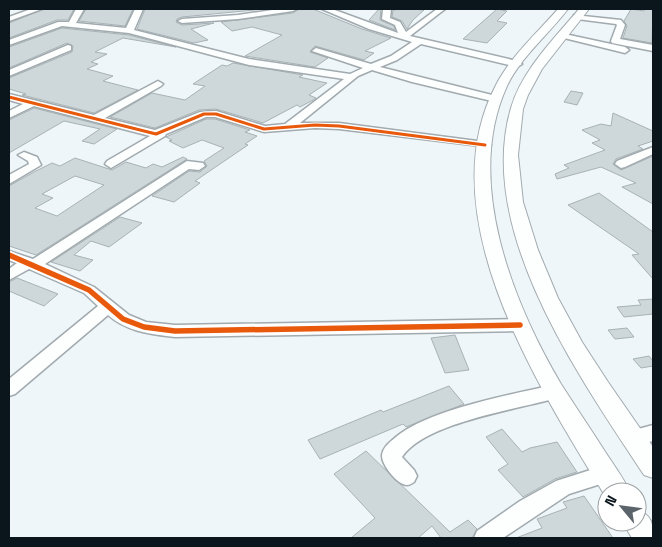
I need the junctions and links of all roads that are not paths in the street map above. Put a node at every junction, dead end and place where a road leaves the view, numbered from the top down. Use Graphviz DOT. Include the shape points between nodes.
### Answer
graph roads {
  1 [pos="38,9"];
  2 [pos="80,9"];
  3 [pos="139,9"];
  4 [pos="293,9"];
  5 [pos="326,9"];
  6 [pos="388,9"];
  7 [pos="441,9"];
  8 [pos="575,12"];
  9 [pos="9,19"];
  10 [pos="182,21"];
  11 [pos="71,25"];
  12 [pos="129,31"];
  13 [pos="564,35"];
  14 [pos="403,37"];
  15 [pos="420,41"];
  16 [pos="9,43"];
  17 [pos="68,48"];
  18 [pos="653,48"];
  19 [pos="316,51"];
  20 [pos="653,57"];
  21 [pos="517,64"];
  22 [pos="370,67"];
  23 [pos="9,74"];
  24 [pos="352,77"];
  25 [pos="158,84"];
  26 [pos="9,97"];
  27 [pos="496,99"];
  28 [pos="32,103"];
  29 [pos="9,116"];
  30 [pos="94,119"];
  31 [pos="287,128"];
  32 [pos="161,134"];
  33 [pos="485,144"];
  34 [pos="653,150"];
  35 [pos="24,156"];
  36 [pos="111,164"];
  37 [pos="622,164"];
  38 [pos="199,166"];
  39 [pos="9,180"];
  40 [pos="9,255"];
  41 [pos="31,264"];
  42 [pos="9,275"];
  43 [pos="108,307"];
  44 [pos="520,326"];
  45 [pos="9,389"];
  46 [pos="554,392"];
  47 [pos="653,433"];
  48 [pos="634,438"];
  49 [pos="653,467"];
  50 [pos="606,474"];
  51 [pos="407,476"];
  52 [pos="611,482"];
  53 [pos="485,538"];
  1 -- 9 [label="street"];
  2 -- 11 [label="street"];
  3 -- 12 [label="street"];
  4 -- 10 [label="street"];
  5 -- 14 [label="street"];
  6 -- 14 [label="street" via="386,19 400,26"];
  7 -- 14 [label="street"];
  8 -- 13 [label="main road"];
  8 -- 18 [label="street" via="618,22 621,25 614,41"];
  8 -- 21 [label="main road"];
  11 -- 12 [label="street"];
  11 -- 16 [label="street" via="54,26"];
  12 -- 24 [label="street" via="249,62"];
  13 -- 20 [label="street"];
  13 -- 48 [label="main road" via="532,76 518,109 512,149 517,207 547,297"];
  14 -- 15 [label="street"];
  15 -- 21 [label="street"];
  15 -- 22 [label="street" via="394,58"];
  17 -- 23 [label="street"];
  19 -- 22 [label="street"];
  21 -- 27 [label="main road" via="502,84"];
  22 -- 24 [label="street"];
  22 -- 27 [label="street"];
  24 -- 31 [label="street"];
  25 -- 30 [label="street"];
  26 -- 28 [label="street"];
  27 -- 33 [label="main road" via="488,119"];
  28 -- 29 [label="street"];
  28 -- 30 [label="street"];
  30 -- 32 [label="street"];
  31 -- 32 [label="street" via="264,129 216,114 192,118"];
  31 -- 33 [label="street" via="339,126"];
  32 -- 36 [label="street"];
  33 -- 44 [label="main road" via="482,166 484,209 504,285"];
  34 -- 37 [label="street"];
  35 -- 39 [label="street" via="33,159 34,165"];
  38 -- 41 [label="street" via="186,165"];
  40 -- 41 [label="street"];
  41 -- 42 [label="street"];
  41 -- 43 [label="street" via="89,290"];
  43 -- 44 [label="street" via="123,319 144,327 175,331"];
  43 -- 45 [label="street"];
  44 -- 46 [label="main road"];
  46 -- 50 [label="main road"];
  46 -- 51 [label="street" via="479,409 417,433 392,453 392,460"];
  47 -- 48 [label="street"];
  48 -- 49 [label="main road"];
  50 -- 52 [label="main road"];
  50 -- 53 [label="street" via="563,487"];
}
